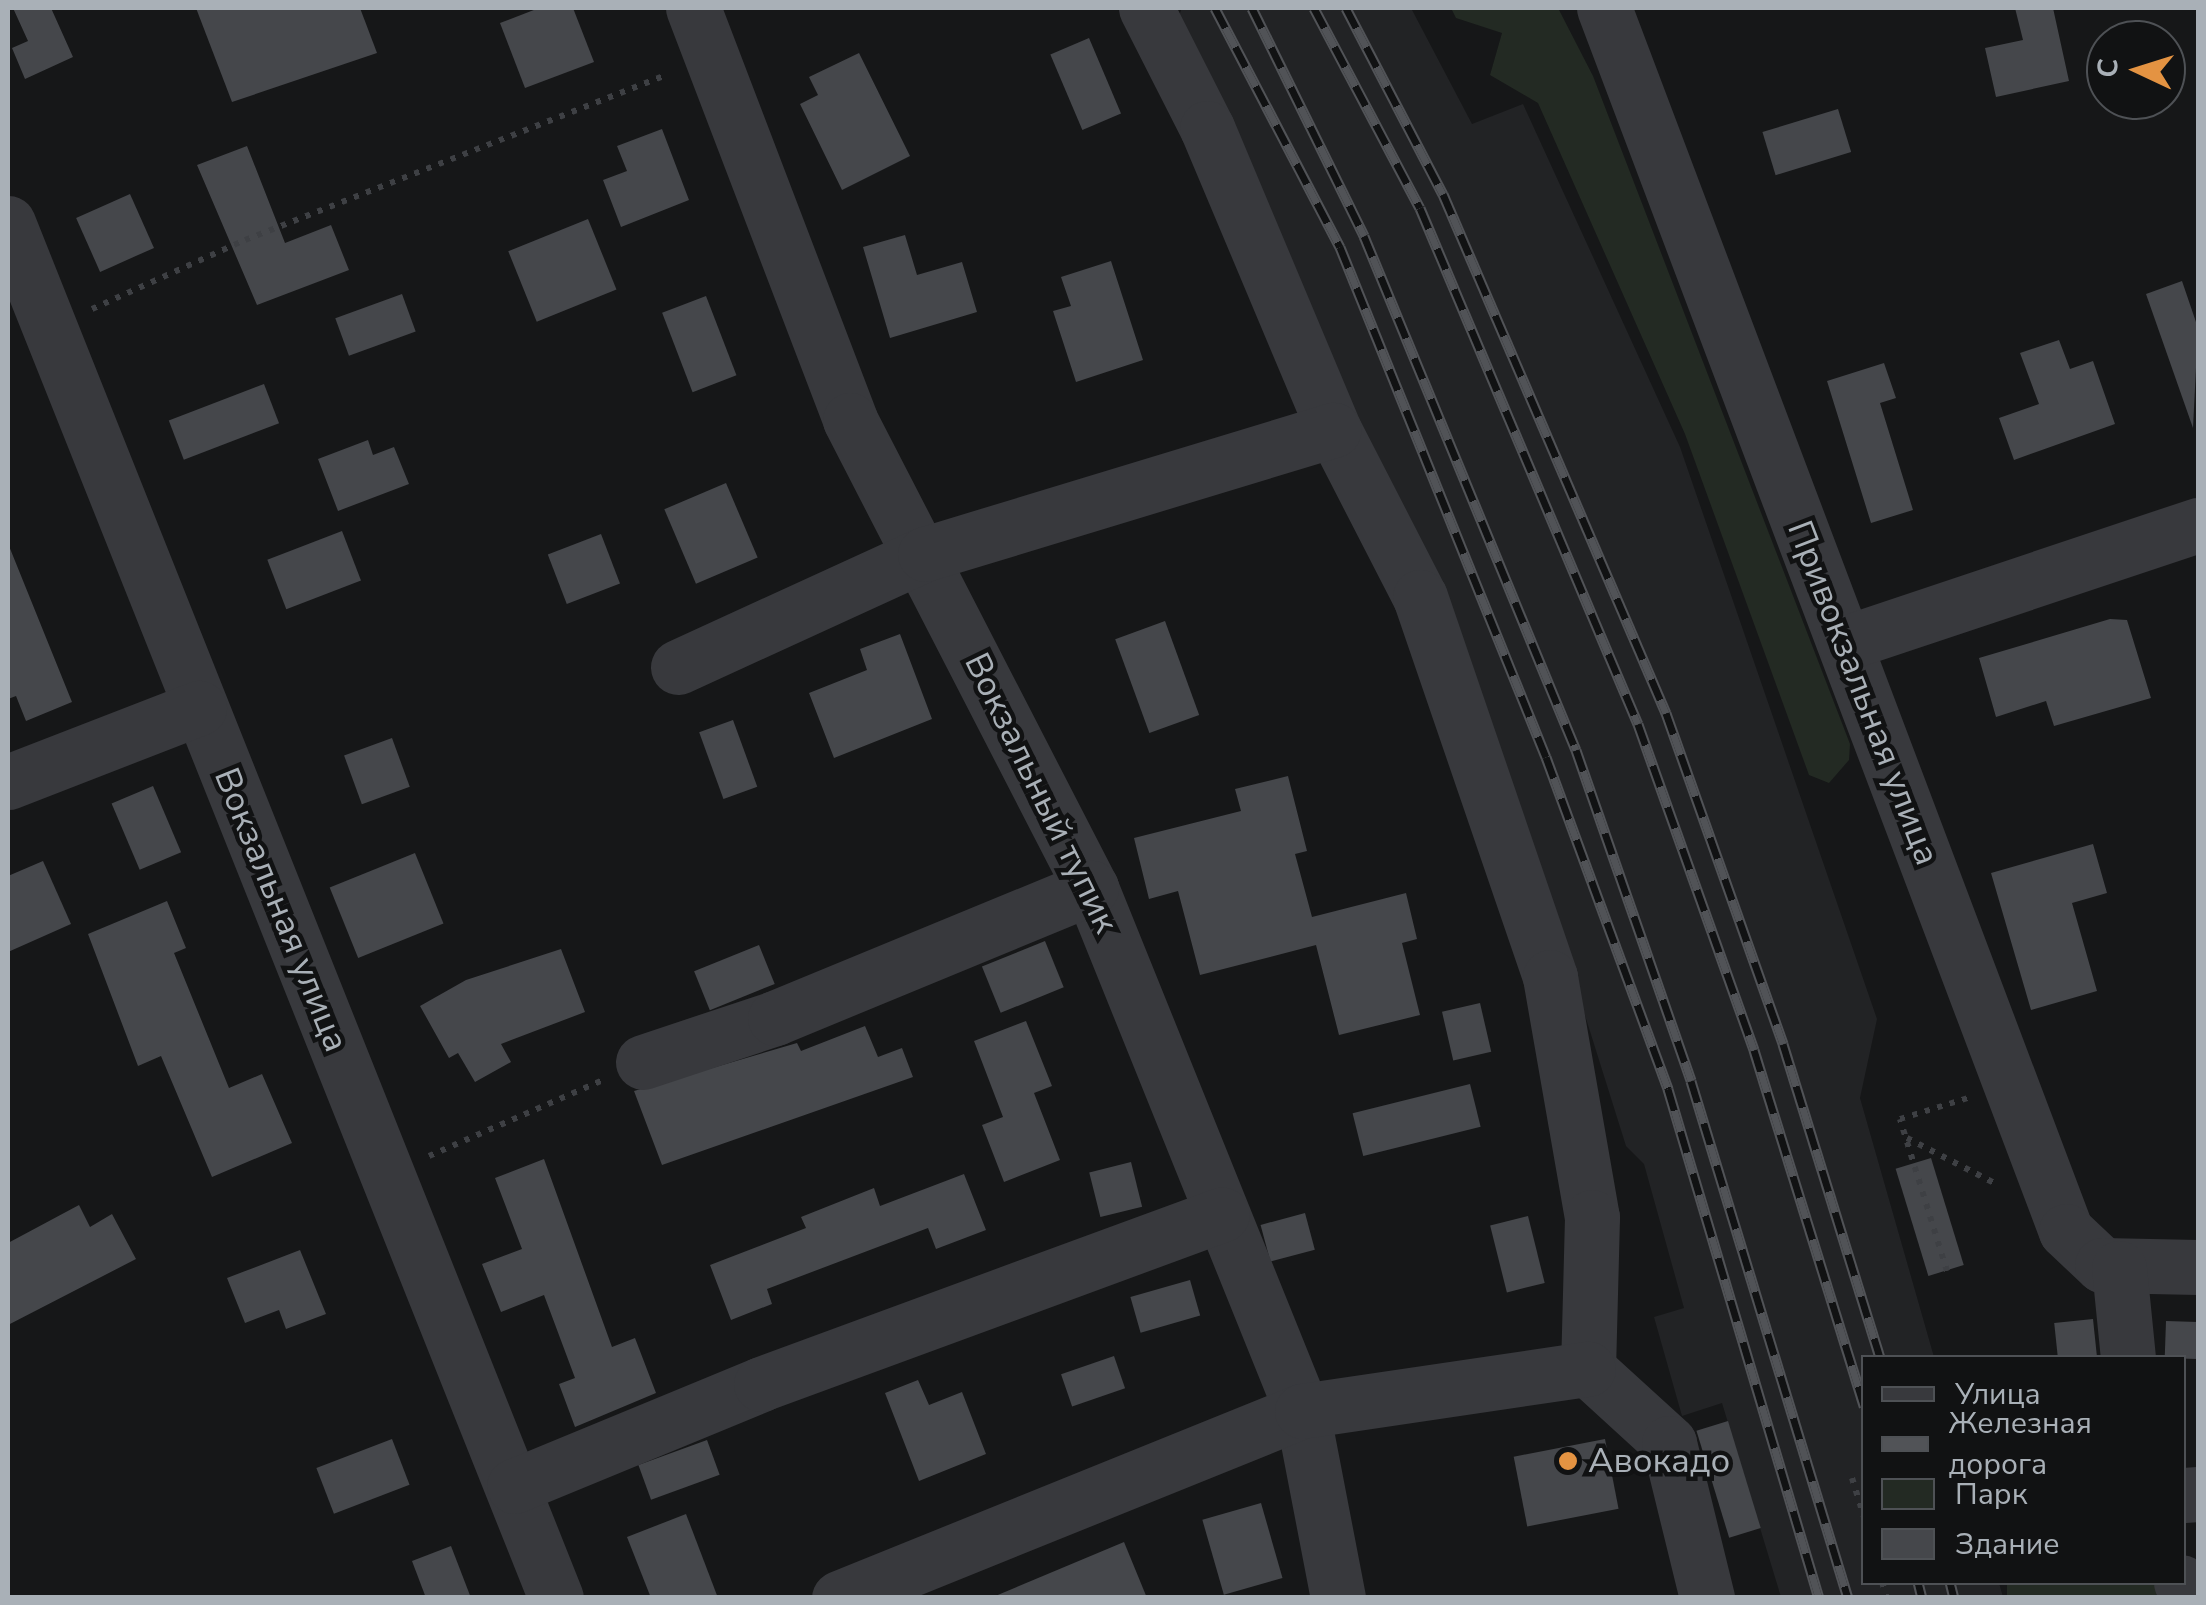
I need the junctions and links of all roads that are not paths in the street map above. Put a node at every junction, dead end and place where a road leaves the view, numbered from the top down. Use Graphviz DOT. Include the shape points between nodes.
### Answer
graph roads {
  1 [pos="1146,8"];
  2 [pos="1617,11"];
  3 [pos="702,32"];
  4 [pos="8,223"];
  5 [pos="1334,430"];
  6 [pos="2198,525"];
  7 [pos="925,554"];
  8 [pos="1844,642"];
  9 [pos="678,667"];
  10 [pos="199,708"];
  11 [pos="8,782"];
  12 [pos="1091,888"];
  13 [pos="643,1062"];
  14 [pos="1222,1214"];
  15 [pos="2198,1267"];
  16 [pos="2119,1268"];
  17 [pos="2128,1355"];
  18 [pos="1588,1369"];
  19 [pos="1302,1411"];
  20 [pos="514,1486"];
  21 [pos="556,1598"];
  22 [pos="839,1598"];
  23 [pos="1338,1598"];
  24 [pos="1707,1598"];
  1 -- 5 [label="street" via="1207,128"];
  2 -- 8 [label="street, Привокзальная улица"];
  3 -- 7 [label="street, Вокзальный тупик" via="850,420"];
  4 -- 10 [label="street, Вокзальная улица"];
  5 -- 7 [label="street"];
  5 -- 18 [label="street" via="1420,598 1550,978 1592,1217"];
  6 -- 8 [label="street"];
  7 -- 9 [label="street"];
  7 -- 12 [label="street, Вокзальный тупик"];
  8 -- 16 [label="street, Привокзальная улица" via="2061,1217 2080,1251"];
  10 -- 11 [label="street"];
  10 -- 20 [label="street, Вокзальная улица"];
  12 -- 13 [label="street" via="775,1018"];
  12 -- 14 [label="street, Вокзальный тупик"];
  14 -- 19 [label="street, Вокзальный тупик"];
  14 -- 20 [label="street" via="761,1384"];
  15 -- 16 [label="street"];
  16 -- 17 [label="street"];
  18 -- 19 [label="street"];
  18 -- 24 [label="street" via="1669,1443"];
  19 -- 22 [label="street"];
  19 -- 23 [label="street, Вокзальный тупик"];
  20 -- 21 [label="street, Вокзальная улица"];
}
